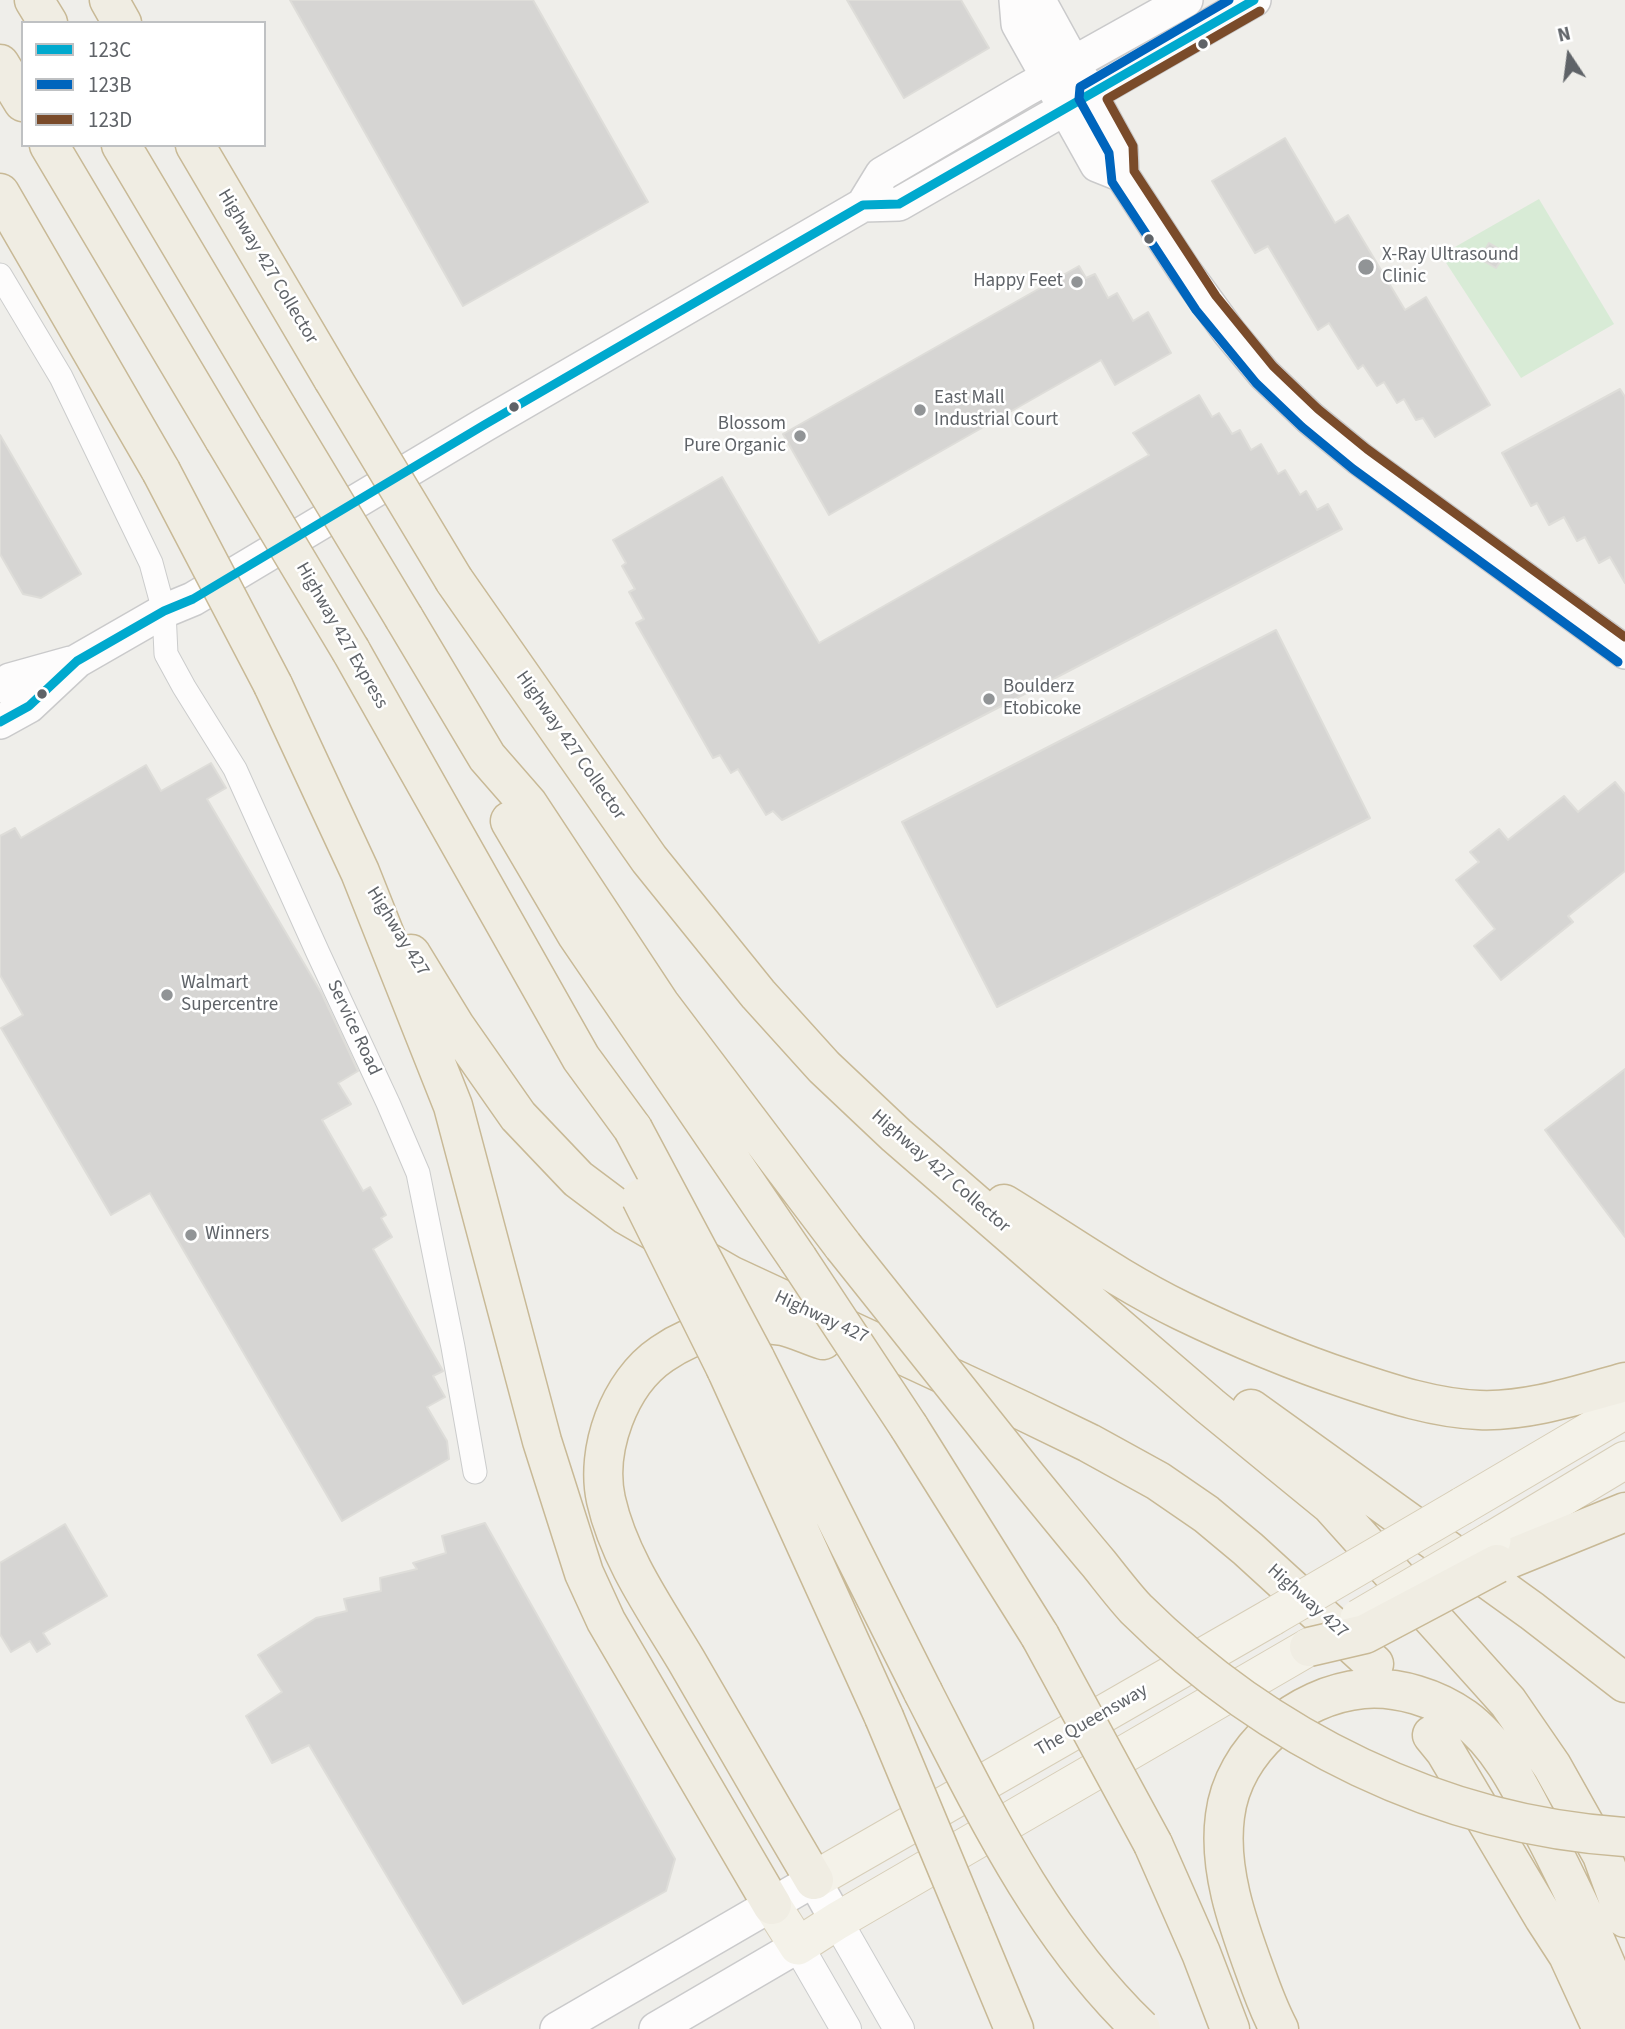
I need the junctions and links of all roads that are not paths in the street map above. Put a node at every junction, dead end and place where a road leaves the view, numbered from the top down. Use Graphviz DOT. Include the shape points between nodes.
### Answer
graph roads {
  1 [pos="34,0"];
  2 [pos="109,0"];
  3 [pos="1016,0"];
  4 [pos="1031,0"];
  5 [pos="1186,0"];
  6 [pos="1254,0"];
  7 [pos="47,21"];
  8 [pos="121,21"];
  9 [pos="0,64"];
  10 [pos="1061,70"];
  11 [pos="21,99"];
  12 [pos="1078,102"];
  13 [pos="50,147"];
  14 [pos="122,147"];
  15 [pos="196,147"];
  16 [pos="0,193"];
  17 [pos="863,205"];
  18 [pos="0,275"];
  19 [pos="164,611"];
  20 [pos="1625,652"];
  21 [pos="77,661"];
  22 [pos="0,686"];
  23 [pos="0,722"];
  24 [pos="487,757"];
  25 [pos="360,872"];
  26 [pos="896,1135"];
  27 [pos="1047,1266"];
  28 [pos="740,1364"];
  29 [pos="1625,1382"];
  30 [pos="1625,1410"];
  31 [pos="1023,1411"];
  32 [pos="1625,1460"];
  33 [pos="475,1472"];
  34 [pos="1625,1512"];
  35 [pos="1495,1552"];
  36 [pos="1309,1647"];
  37 [pos="1374,1664"];
  38 [pos="1625,1683"];
  39 [pos="1432,1735"];
  40 [pos="1625,1838"];
  41 [pos="814,1880"];
  42 [pos="772,1905"];
  43 [pos="1544,1918"];
  44 [pos="1625,1918"];
  45 [pos="837,1922"];
  46 [pos="798,1947"];
  47 [pos="1625,2014"];
  48 [pos="557,2029"];
  49 [pos="656,2029"];
  50 [pos="846,2029"];
  51 [pos="899,2029"];
  52 [pos="1014,2029"];
  53 [pos="1141,2029"];
  54 [pos="1230,2029"];
  55 [pos="1279,2029"];
  56 [pos="1583,2029"];
  57 [pos="1602,2029"];
  1 -- 7 [label="highway"];
  2 -- 8 [label="highway"];
  3 -- 10 [label="main road" via="1018,24"];
  4 -- 10 [label="main road" via="1043,8"];
  5 -- 10 [label="main road"];
  6 -- 12 [label="main road"];
  9 -- 11 [label="highway"];
  10 -- 12 [label="main road"];
  10 -- 17 [label="main road" via="882,174"];
  12 -- 17 [label="main road" via="900,204"];
  12 -- 20 [label="main road" via="1121,149 1122,174 1184,270 1264,374 1360,459"];
  13 -- 28 [label="highway, Highway 427 Express, bridge" via="351,651 581,1058"];
  14 -- 24 [label="highway, bridge"];
  15 -- 26 [label="highway, Highway 427 Collector, bridge" via="454,580 649,859 758,994 824,1067"];
  16 -- 25 [label="highway, bridge" via="161,471 273,685"];
  17 -- 19 [label="main road" via="193,599"];
  18 -- 19 [label="street, Service Road" via="66,389 151,563"];
  19 -- 21 [label="main road"];
  19 -- 33 [label="street, Service Road" via="166,654 235,769 418,1173"];
  21 -- 22 [label="main road"];
  21 -- 23 [label="main road" via="29,706"];
  24 -- 40 [label="highway, bridge" via="528,804 660,1004 843,1246 1059,1516 1167,1638 1284,1727 1408,1789 1509,1821"];
  24 -- 54 [label="highway, bridge" via="508,817 577,935 909,1427 1040,1636 1153,1844"];
  25 -- 31 [label="highway, Highway 427" via="518,1116 578,1179 626,1215 730,1275"];
  25 -- 42 [label="highway" via="453,1106 542,1441 584,1573 606,1621"];
  26 -- 27 [label="highway, Highway 427 Collector"];
  26 -- 29 [label="highway" via="1124,1279 1182,1311 1319,1370 1404,1398 1479,1410 1536,1405"];
  27 -- 38 [label="highway" via="1371,1494"];
  27 -- 44 [label="highway" via="1331,1505 1447,1632 1508,1702 1552,1766 1602,1855"];
  28 -- 52 [label="highway, bridge"];
  28 -- 53 [label="highway, bridge" via="1037,1901 1088,1971"];
  30 -- 41 [label="main road, The Queensway, bridge"];
  31 -- 37 [label="highway, Highway 427" via="1158,1481 1206,1514"];
  31 -- 41 [label="highway" via="783,1326 753,1325 731,1326 678,1343 637,1378 613,1417 604,1482 621,1543"];
  32 -- 35 [label="main road"];
  34 -- 35 [label="highway"];
  35 -- 36 [label="highway, bridge" via="1365,1634"];
  36 -- 45 [label="main road"];
  39 -- 43 [label="highway"];
  41 -- 42 [label="main road, The Queensway"];
  41 -- 45 [label="main road"];
  42 -- 46 [label="main road"];
  42 -- 48 [label="main road, The Queensway"];
  43 -- 56 [label="highway"];
  43 -- 57 [label="highway" via="1568,1955"];
  45 -- 46 [label="main road"];
  45 -- 51 [label="street"];
  46 -- 49 [label="main road"];
  46 -- 50 [label="street"];
  47 -- 55 [label="highway" via="1576,1897 1497,1753 1465,1718 1439,1703 1397,1691 1362,1689 1299,1711 1274,1728 1243,1762 1229,1796 1224,1841 1235,1915"];
}
